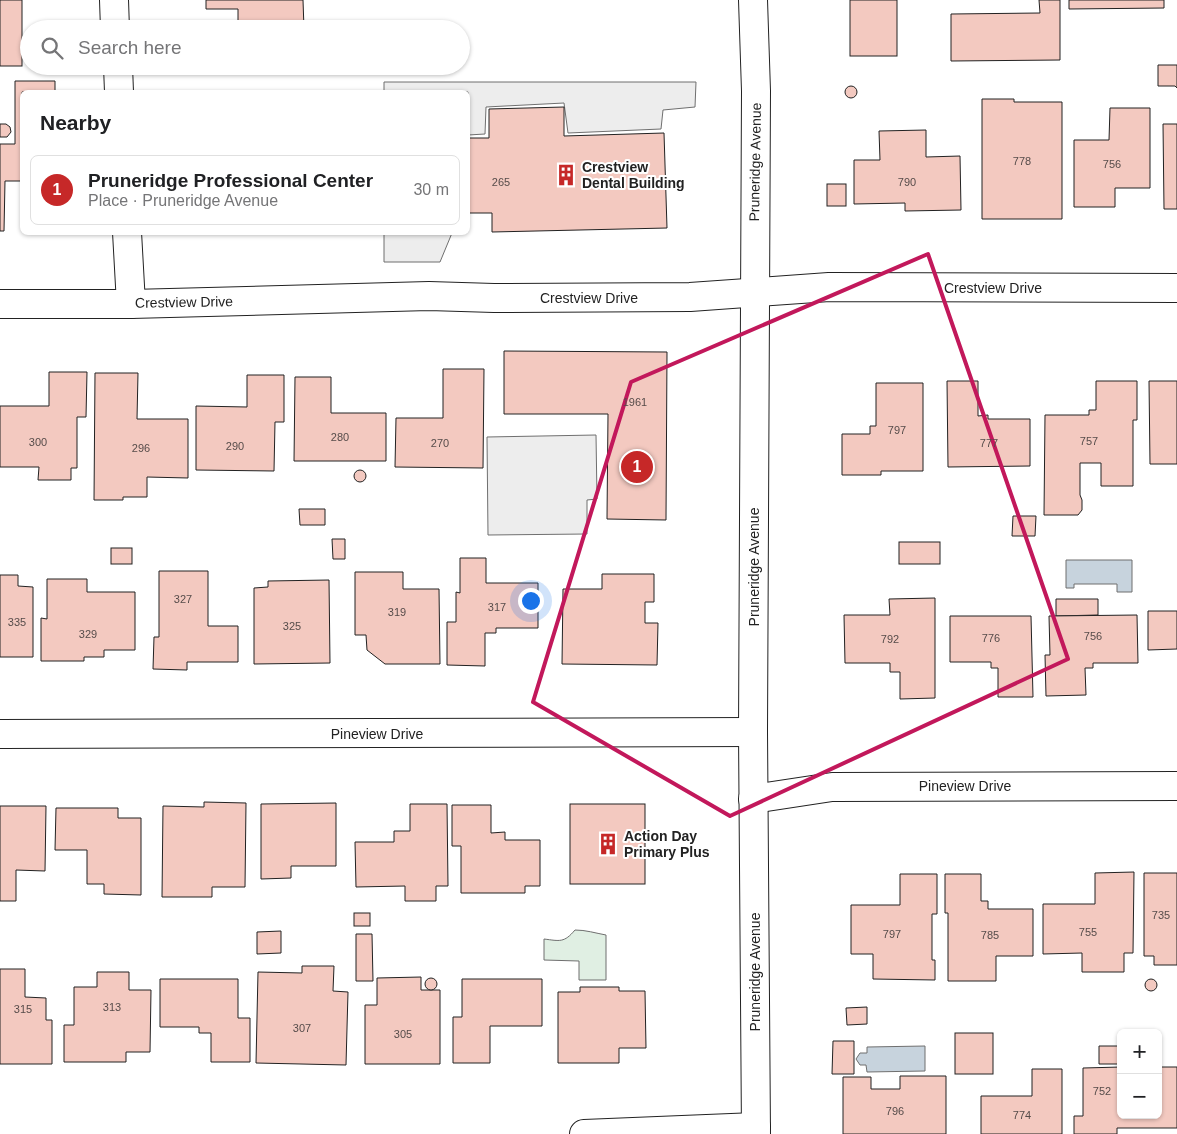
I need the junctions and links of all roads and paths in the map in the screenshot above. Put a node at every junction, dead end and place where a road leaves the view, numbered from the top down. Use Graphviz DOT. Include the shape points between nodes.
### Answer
graph roads {
  1 [pos="114,0"];
  2 [pos="753,0"];
  3 [pos="115,20"];
  4 [pos="118,75"];
  5 [pos="119,90"];
  6 [pos="127,235"];
  7 [pos="1177,288"];
  8 [pos="754,292"];
  9 [pos="0,304"];
  10 [pos="131,304"];
  11 [pos="753,732"];
  12 [pos="0,734"];
  13 [pos="1177,786"];
  14 [pos="753,799"];
  15 [pos="756,1130"];
  16 [pos="584,1134"];
  1 -- 3 [label="street"];
  2 -- 8 [label="street, Pruneridge Avenue" via="756,90"];
  4 -- 5 [label="street"];
  6 -- 10 [label="street"];
  7 -- 8 [label="street, Crestview Drive" via="829,287"];
  8 -- 10 [label="street, Crestview Drive" via="690,297 428,296"];
  8 -- 11 [label="street, Pruneridge Avenue"];
  9 -- 10 [label="street, Crestview Drive"];
  11 -- 12 [label="street, Pineview Drive"];
  11 -- 14 [label="street, Pruneridge Avenue"];
  13 -- 14 [label="street, Pineview Drive" via="832,787"];
  14 -- 15 [label="street, Pruneridge Avenue"];
  15 -- 16 [label="street"];
}
